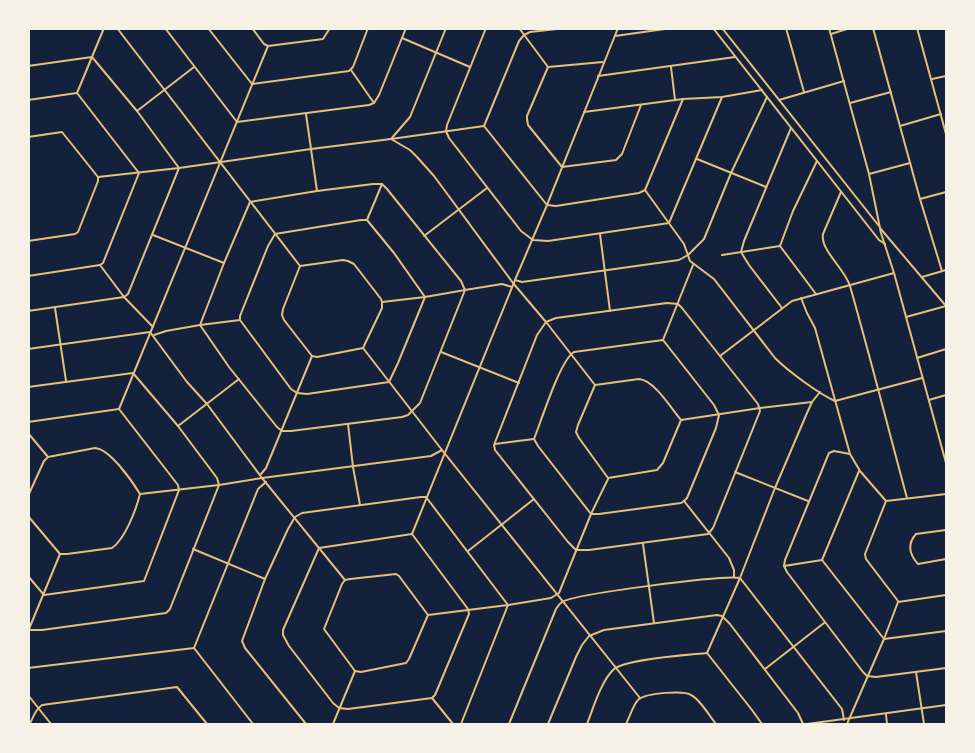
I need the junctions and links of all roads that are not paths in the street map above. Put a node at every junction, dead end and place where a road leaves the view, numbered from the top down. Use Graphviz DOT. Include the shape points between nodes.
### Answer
graph roads {
  1 [pos="104,28"];
  2 [pos="117,28"];
  3 [pos="165,28"];
  4 [pos="208,28"];
  5 [pos="252,28"];
  6 [pos="330,28"];
  7 [pos="368,28"];
  8 [pos="406,28"];
  9 [pos="446,28"];
  10 [pos="486,28"];
  11 [pos="519,28"];
  12 [pos="566,28"];
  13 [pos="618,28"];
  14 [pos="672,28"];
  15 [pos="713,28"];
  16 [pos="722,28"];
  17 [pos="786,28"];
  18 [pos="829,28"];
  19 [pos="850,28"];
  20 [pos="873,28"];
  21 [pos="917,28"];
  22 [pos="831,34"];
  23 [pos="524,35"];
  24 [pos="614,36"];
  25 [pos="402,38"];
  26 [pos="268,46"];
  27 [pos="436,53"];
  28 [pos="92,57"];
  29 [pos="735,57"];
  30 [pos="603,62"];
  31 [pos="28,66"];
  32 [pos="671,66"];
  33 [pos="194,67"];
  34 [pos="470,67"];
  35 [pos="548,67"];
  36 [pos="351,69"];
  37 [pos="598,76"];
  38 [pos="946,76"];
  39 [pos="932,79"];
  40 [pos="844,81"];
  41 [pos="252,84"];
  42 [pos="165,90"];
  43 [pos="762,90"];
  44 [pos="804,92"];
  45 [pos="891,92"];
  46 [pos="77,93"];
  47 [pos="722,97"];
  48 [pos="767,98"];
  49 [pos="683,99"];
  50 [pos="779,99"];
  51 [pos="28,100"];
  52 [pos="675,100"];
  53 [pos="374,103"];
  54 [pos="850,103"];
  55 [pos="641,105"];
  56 [pos="137,111"];
  57 [pos="584,112"];
  58 [pos="306,114"];
  59 [pos="941,114"];
  60 [pos="237,122"];
  61 [pos="484,126"];
  62 [pos="900,126"];
  63 [pos="791,128"];
  64 [pos="446,132"];
  65 [pos="946,134"];
  66 [pos="28,137"];
  67 [pos="392,140"];
  68 [pos="311,149"];
  69 [pos="697,159"];
  70 [pos="817,161"];
  71 [pos="221,163"];
  72 [pos="910,163"];
  73 [pos="562,167"];
  74 [pos="180,168"];
  75 [pos="731,172"];
  76 [pos="139,173"];
  77 [pos="869,174"];
  78 [pos="98,177"];
  79 [pos="382,184"];
  80 [pos="766,187"];
  81 [pos="487,188"];
  82 [pos="645,190"];
  83 [pos="317,191"];
  84 [pos="841,192"];
  85 [pos="946,192"];
  86 [pos="920,199"];
  87 [pos="250,202"];
  88 [pos="547,205"];
  89 [pos="458,210"];
  90 [pos="367,220"];
  91 [pos="669,223"];
  92 [pos="880,227"];
  93 [pos="275,234"];
  94 [pos="600,234"];
  95 [pos="153,235"];
  96 [pos="424,236"];
  97 [pos="533,240"];
  98 [pos="28,241"];
  99 [pos="885,245"];
  100 [pos="780,246"];
  101 [pos="186,248"];
  102 [pos="741,252"];
  103 [pos="688,255"];
  104 [pos="722,255"];
  105 [pos="224,263"];
  106 [pos="693,264"];
  107 [pos="100,265"];
  108 [pos="300,266"];
  109 [pos="604,270"];
  110 [pos="946,270"];
  111 [pos="942,271"];
  112 [pos="894,273"];
  113 [pos="28,276"];
  114 [pos="922,277"];
  115 [pos="513,284"];
  116 [pos="850,286"];
  117 [pos="465,290"];
  118 [pos="816,294"];
  119 [pos="124,297"];
  120 [pos="425,297"];
  121 [pos="801,297"];
  122 [pos="382,302"];
  123 [pos="678,304"];
  124 [pos="946,306"];
  125 [pos="55,308"];
  126 [pos="782,308"];
  127 [pos="28,311"];
  128 [pos="610,311"];
  129 [pos="906,317"];
  130 [pos="240,320"];
  131 [pos="546,322"];
  132 [pos="201,325"];
  133 [pos="153,327"];
  134 [pos="753,330"];
  135 [pos="150,332"];
  136 [pos="153,336"];
  137 [pos="663,340"];
  138 [pos="60,345"];
  139 [pos="363,348"];
  140 [pos="28,349"];
  141 [pos="946,349"];
  142 [pos="441,352"];
  143 [pos="570,354"];
  144 [pos="312,356"];
  145 [pos="720,356"];
  146 [pos="917,358"];
  147 [pos="479,368"];
  148 [pos="133,373"];
  149 [pos="922,378"];
  150 [pos="239,379"];
  151 [pos="66,381"];
  152 [pos="389,382"];
  153 [pos="519,383"];
  154 [pos="595,385"];
  155 [pos="28,387"];
  156 [pos="878,390"];
  157 [pos="820,392"];
  158 [pos="297,393"];
  159 [pos="946,395"];
  160 [pos="836,400"];
  161 [pos="929,400"];
  162 [pos="812,402"];
  163 [pos="207,404"];
  164 [pos="760,408"];
  165 [pos="119,409"];
  166 [pos="412,411"];
  167 [pos="719,416"];
  168 [pos="681,420"];
  169 [pos="28,422"];
  170 [pos="348,424"];
  171 [pos="178,426"];
  172 [pos="282,431"];
  173 [pos="28,433"];
  174 [pos="534,439"];
  175 [pos="946,441"];
  176 [pos="941,443"];
  177 [pos="494,445"];
  178 [pos="442,450"];
  179 [pos="445,453"];
  180 [pos="850,454"];
  181 [pos="48,457"];
  182 [pos="946,463"];
  183 [pos="353,467"];
  184 [pos="860,471"];
  185 [pos="735,472"];
  186 [pos="260,475"];
  187 [pos="262,478"];
  188 [pos="608,478"];
  189 [pos="266,482"];
  190 [pos="219,485"];
  191 [pos="775,488"];
  192 [pos="179,490"];
  193 [pos="140,494"];
  194 [pos="946,494"];
  195 [pos="28,496"];
  196 [pos="426,497"];
  197 [pos="907,498"];
  198 [pos="534,499"];
  199 [pos="684,501"];
  200 [pos="808,501"];
  201 [pos="886,501"];
  202 [pos="360,506"];
  203 [pos="591,513"];
  204 [pos="28,516"];
  205 [pos="295,517"];
  206 [pos="501,524"];
  207 [pos="946,530"];
  208 [pos="412,534"];
  209 [pos="708,534"];
  210 [pos="643,544"];
  211 [pos="319,548"];
  212 [pos="193,549"];
  213 [pos="576,550"];
  214 [pos="468,551"];
  215 [pos="60,554"];
  216 [pos="946,559"];
  217 [pos="822,560"];
  218 [pos="228,564"];
  219 [pos="784,566"];
  220 [pos="28,576"];
  221 [pos="734,577"];
  222 [pos="740,578"];
  223 [pos="266,579"];
  224 [pos="345,580"];
  225 [pos="649,586"];
  226 [pos="946,594"];
  227 [pos="44,595"];
  228 [pos="556,595"];
  229 [pos="562,602"];
  230 [pos="898,602"];
  231 [pos="508,604"];
  232 [pos="468,609"];
  233 [pos="428,615"];
  234 [pos="722,616"];
  235 [pos="654,622"];
  236 [pos="824,623"];
  237 [pos="29,630"];
  238 [pos="946,631"];
  239 [pos="589,636"];
  240 [pos="884,639"];
  241 [pos="794,646"];
  242 [pos="194,648"];
  243 [pos="707,653"];
  244 [pos="28,668"];
  245 [pos="946,668"];
  246 [pos="615,669"];
  247 [pos="765,669"];
  248 [pos="355,670"];
  249 [pos="916,672"];
  250 [pos="867,676"];
  251 [pos="28,695"];
  252 [pos="432,698"];
  253 [pos="640,698"];
  254 [pos="946,705"];
  255 [pos="38,708"];
  256 [pos="339,708"];
  257 [pos="921,709"];
  258 [pos="886,714"];
  259 [pos="850,719"];
  260 [pos="844,720"];
  261 [pos="30,724"];
  262 [pos="51,724"];
  263 [pos="158,724"];
  264 [pos="162,724"];
  265 [pos="207,724"];
  266 [pos="253,724"];
  267 [pos="306,724"];
  268 [pos="333,724"];
  269 [pos="453,724"];
  270 [pos="461,724"];
  271 [pos="508,724"];
  272 [pos="548,724"];
  273 [pos="587,724"];
  274 [pos="626,724"];
  275 [pos="716,724"];
  276 [pos="762,724"];
  277 [pos="805,724"];
  278 [pos="847,724"];
  279 [pos="852,724"];
  280 [pos="887,724"];
  281 [pos="924,724"];
  1 -- 28 [label="street"];
  2 -- 42 [label="street"];
  3 -- 33 [label="street"];
  4 -- 41 [label="street"];
  5 -- 26 [label="street"];
  6 -- 26 [label="street" via="323,39"];
  7 -- 36 [label="street"];
  8 -- 25 [label="street"];
  9 -- 27 [label="street"];
  10 -- 34 [label="street"];
  11 -- 23 [label="street"];
  12 -- 23 [label="street"];
  13 -- 24 [label="street"];
  14 -- 24 [label="street"];
  15 -- 29 [label="street"];
  16 -- 50 [label="street"];
  17 -- 44 [label="street"];
  18 -- 22 [label="street"];
  19 -- 22 [label="street"];
  20 -- 45 [label="street"];
  21 -- 39 [label="street"];
  22 -- 40 [label="street"];
  23 -- 35 [label="street"];
  23 -- 61 [label="street"];
  24 -- 30 [label="street"];
  25 -- 27 [label="street"];
  25 -- 53 [label="street"];
  26 -- 41 [label="street"];
  27 -- 34 [label="street"];
  27 -- 67 [label="street" via="410,117"];
  28 -- 31 [label="street"];
  28 -- 46 [label="street"];
  28 -- 56 [label="street"];
  29 -- 32 [label="street"];
  29 -- 43 [label="street"];
  30 -- 35 [label="street"];
  30 -- 37 [label="street"];
  32 -- 37 [label="street"];
  32 -- 52 [label="street"];
  33 -- 42 [label="street"];
  33 -- 60 [label="street"];
  34 -- 64 [label="street"];
  35 -- 73 [label="street" via="527,119"];
  36 -- 41 [label="street"];
  36 -- 53 [label="street"];
  37 -- 57 [label="street"];
  38 -- 39 [label="street"];
  39 -- 59 [label="street"];
  40 -- 44 [label="street"];
  40 -- 54 [label="street"];
  41 -- 60 [label="street"];
  42 -- 56 [label="street"];
  42 -- 71 [label="street"];
  43 -- 47 [label="street"];
  43 -- 48 [label="street"];
  44 -- 50 [label="street"];
  45 -- 54 [label="street"];
  45 -- 62 [label="street"];
  46 -- 51 [label="street"];
  46 -- 76 [label="street"];
  47 -- 49 [label="street"];
  47 -- 69 [label="street"];
  48 -- 63 [label="street"];
  48 -- 75 [label="street"];
  49 -- 52 [label="street"];
  49 -- 82 [label="street"];
  50 -- 92 [label="street"];
  52 -- 55 [label="street"];
  53 -- 58 [label="street"];
  54 -- 77 [label="street"];
  55 -- 57 [label="street"];
  55 -- 73 [label="street" via="619,158"];
  56 -- 74 [label="street"];
  57 -- 73 [label="street"];
  58 -- 60 [label="street"];
  58 -- 68 [label="street"];
  59 -- 62 [label="street"];
  59 -- 65 [label="street"];
  60 -- 71 [label="street"];
  61 -- 64 [label="street"];
  61 -- 88 [label="street"];
  62 -- 72 [label="street"];
  63 -- 70 [label="street"];
  63 -- 80 [label="street"];
  64 -- 67 [label="street"];
  64 -- 81 [label="street"];
  66 -- 78 [label="street" via="62,132"];
  67 -- 68 [label="street"];
  67 -- 89 [label="street" via="417,157"];
  68 -- 71 [label="street"];
  68 -- 83 [label="street"];
  69 -- 75 [label="street"];
  69 -- 91 [label="street"];
  70 -- 84 [label="street"];
  70 -- 100 [label="street"];
  71 -- 74 [label="street"];
  71 -- 87 [label="street"];
  71 -- 101 [label="street"];
  72 -- 77 [label="street"];
  72 -- 86 [label="street"];
  73 -- 88 [label="street"];
  74 -- 76 [label="street"];
  74 -- 95 [label="street"];
  75 -- 80 [label="street"];
  75 -- 103 [label="street" via="704,239"];
  76 -- 78 [label="street"];
  76 -- 107 [label="street"];
  77 -- 92 [label="street"];
  78 -- 98 [label="street" via="78,232"];
  79 -- 83 [label="street"];
  79 -- 90 [label="street"];
  79 -- 96 [label="street"];
  80 -- 102 [label="street"];
  81 -- 89 [label="street"];
  81 -- 97 [label="street" via="521,231"];
  82 -- 88 [label="street"];
  82 -- 91 [label="street"];
  83 -- 87 [label="street"];
  84 -- 99 [label="street"];
  84 -- 116 [label="street" via="822,239"];
  85 -- 86 [label="street"];
  86 -- 111 [label="street"];
  87 -- 93 [label="street"];
  87 -- 105 [label="street"];
  88 -- 97 [label="street"];
  89 -- 96 [label="street"];
  89 -- 115 [label="street"];
  90 -- 93 [label="street"];
  90 -- 120 [label="street"];
  91 -- 94 [label="street"];
  91 -- 103 [label="street"];
  92 -- 99 [label="street"];
  92 -- 114 [label="street"];
  93 -- 108 [label="street"];
  93 -- 130 [label="street"];
  94 -- 97 [label="street"];
  94 -- 109 [label="street"];
  95 -- 101 [label="street"];
  95 -- 119 [label="street"];
  96 -- 117 [label="street"];
  97 -- 115 [label="street"];
  99 -- 112 [label="street"];
  100 -- 102 [label="street"];
  100 -- 118 [label="street"];
  101 -- 105 [label="street"];
  101 -- 133 [label="street"];
  102 -- 104 [label="street"];
  102 -- 126 [label="street"];
  103 -- 106 [label="street"];
  103 -- 109 [label="street" via="679,260"];
  105 -- 132 [label="street"];
  106 -- 123 [label="street"];
  106 -- 134 [label="street" via="714,279"];
  107 -- 113 [label="street"];
  107 -- 119 [label="street"];
  108 -- 122 [label="street" via="348,261"];
  108 -- 144 [label="street" via="282,315"];
  109 -- 115 [label="street"];
  109 -- 128 [label="street"];
  110 -- 111 [label="street"];
  111 -- 114 [label="street"];
  112 -- 116 [label="street"];
  112 -- 129 [label="street"];
  114 -- 124 [label="street"];
  115 -- 117 [label="street"];
  115 -- 131 [label="street"];
  115 -- 147 [label="street"];
  116 -- 118 [label="street"];
  116 -- 156 [label="street"];
  117 -- 120 [label="street"];
  117 -- 142 [label="street"];
  118 -- 121 [label="street"];
  119 -- 125 [label="street"];
  119 -- 133 [label="street"];
  120 -- 122 [label="street"];
  120 -- 152 [label="street"];
  121 -- 126 [label="street"];
  121 -- 160 [label="street" via="815,328"];
  122 -- 139 [label="street"];
  123 -- 128 [label="street"];
  123 -- 137 [label="street"];
  123 -- 145 [label="street"];
  124 -- 129 [label="street"];
  125 -- 127 [label="street"];
  125 -- 138 [label="street"];
  126 -- 134 [label="street"];
  128 -- 131 [label="street"];
  129 -- 146 [label="street"];
  130 -- 132 [label="street"];
  130 -- 158 [label="street"];
  131 -- 143 [label="street"];
  131 -- 153 [label="street"];
  132 -- 136 [label="street"];
  132 -- 150 [label="street"];
  133 -- 135 [label="street"];
  134 -- 145 [label="street"];
  134 -- 157 [label="street" via="782,365"];
  135 -- 136 [label="street"];
  135 -- 138 [label="street"];
  135 -- 148 [label="street"];
  136 -- 163 [label="street"];
  137 -- 143 [label="street"];
  137 -- 167 [label="street"];
  138 -- 140 [label="street"];
  138 -- 151 [label="street"];
  139 -- 144 [label="street"];
  139 -- 152 [label="street"];
  141 -- 146 [label="street"];
  142 -- 147 [label="street"];
  142 -- 166 [label="street" via="420,403"];
  143 -- 154 [label="street"];
  143 -- 174 [label="street"];
  144 -- 158 [label="street"];
  145 -- 164 [label="street"];
  146 -- 149 [label="street"];
  147 -- 153 [label="street"];
  147 -- 179 [label="street"];
  148 -- 151 [label="street"];
  148 -- 165 [label="street"];
  148 -- 171 [label="street"];
  149 -- 156 [label="street"];
  149 -- 161 [label="street"];
  150 -- 163 [label="street"];
  150 -- 172 [label="street"];
  151 -- 155 [label="street"];
  152 -- 158 [label="street"];
  152 -- 166 [label="street"];
  153 -- 177 [label="street"];
  154 -- 168 [label="street" via="646,379"];
  154 -- 188 [label="street" via="576,432"];
  156 -- 160 [label="street"];
  156 -- 197 [label="street"];
  157 -- 160 [label="street"];
  157 -- 162 [label="street"];
  158 -- 172 [label="street"];
  159 -- 161 [label="street"];
  160 -- 180 [label="street"];
  161 -- 176 [label="street"];
  162 -- 164 [label="street"];
  162 -- 191 [label="street"];
  163 -- 171 [label="street"];
  163 -- 186 [label="street"];
  164 -- 167 [label="street"];
  164 -- 185 [label="street"];
  165 -- 169 [label="street"];
  165 -- 192 [label="street"];
  166 -- 170 [label="street" via="402,417"];
  166 -- 178 [label="street"];
  167 -- 168 [label="street"];
  167 -- 199 [label="street"];
  168 -- 188 [label="street" via="657,470"];
  170 -- 172 [label="street"];
  170 -- 183 [label="street"];
  171 -- 190 [label="street"];
  172 -- 186 [label="street"];
  173 -- 181 [label="street"];
  174 -- 177 [label="street"];
  174 -- 203 [label="street"];
  175 -- 176 [label="street"];
  176 -- 182 [label="street"];
  177 -- 198 [label="street"];
  178 -- 179 [label="street"];
  178 -- 183 [label="street" via="431,456"];
  179 -- 196 [label="street"];
  179 -- 206 [label="street"];
  180 -- 184 [label="street"];
  180 -- 200 [label="street" via="829,453"];
  181 -- 193 [label="street" via="100,448"];
  181 -- 195 [label="street"];
  183 -- 187 [label="street"];
  183 -- 202 [label="street"];
  184 -- 201 [label="street"];
  184 -- 217 [label="street"];
  185 -- 191 [label="street"];
  185 -- 209 [label="street"];
  186 -- 187 [label="street"];
  187 -- 189 [label="street"];
  187 -- 190 [label="street"];
  188 -- 203 [label="street"];
  189 -- 205 [label="street"];
  189 -- 218 [label="street" via="258,489"];
  190 -- 192 [label="street"];
  190 -- 212 [label="street"];
  191 -- 200 [label="street"];
  191 -- 222 [label="street"];
  192 -- 193 [label="street"];
  192 -- 227 [label="street" via="144,581"];
  193 -- 215 [label="street" via="126,531 112,548"];
  194 -- 197 [label="street"];
  196 -- 202 [label="street"];
  196 -- 208 [label="street"];
  196 -- 214 [label="street"];
  197 -- 201 [label="street"];
  198 -- 206 [label="street"];
  198 -- 213 [label="street"];
  199 -- 203 [label="street"];
  199 -- 209 [label="street"];
  200 -- 219 [label="street"];
  201 -- 230 [label="street" via="865,554"];
  202 -- 205 [label="street"];
  203 -- 213 [label="street"];
  204 -- 215 [label="street"];
  205 -- 211 [label="street"];
  205 -- 223 [label="street"];
  206 -- 214 [label="street"];
  206 -- 228 [label="street"];
  207 -- 216 [label="street" via="916,534 909,548 918,564"];
  208 -- 211 [label="street"];
  208 -- 232 [label="street"];
  209 -- 210 [label="street"];
  209 -- 221 [label="street" via="729,558"];
  210 -- 213 [label="street"];
  210 -- 225 [label="street"];
  211 -- 224 [label="street"];
  211 -- 256 [label="street" via="283,635"];
  212 -- 218 [label="street"];
  212 -- 237 [label="street" via="166,613"];
  213 -- 228 [label="street"];
  214 -- 231 [label="street"];
  215 -- 227 [label="street"];
  217 -- 219 [label="street"];
  217 -- 240 [label="street"];
  218 -- 223 [label="street"];
  218 -- 242 [label="street"];
  219 -- 236 [label="street"];
  220 -- 227 [label="street"];
  221 -- 222 [label="street"];
  221 -- 225 [label="street"];
  222 -- 234 [label="street"];
  222 -- 241 [label="street"];
  223 -- 267 [label="street" via="242,641"];
  224 -- 233 [label="street" via="396,574"];
  224 -- 248 [label="street" via="324,629"];
  225 -- 229 [label="street"];
  225 -- 235 [label="street"];
  226 -- 230 [label="street"];
  227 -- 237 [label="street"];
  228 -- 229 [label="street"];
  228 -- 231 [label="street"];
  229 -- 239 [label="street"];
  229 -- 271 [label="street"];
  230 -- 240 [label="street"];
  231 -- 232 [label="street"];
  231 -- 270 [label="street"];
  232 -- 233 [label="street"];
  232 -- 252 [label="street"];
  233 -- 248 [label="street" via="406,663"];
  234 -- 235 [label="street"];
  234 -- 243 [label="street"];
  234 -- 247 [label="street"];
  235 -- 239 [label="street"];
  236 -- 241 [label="street"];
  236 -- 250 [label="street"];
  238 -- 240 [label="street"];
  239 -- 246 [label="street"];
  239 -- 272 [label="street"];
  240 -- 250 [label="street"];
  241 -- 247 [label="street"];
  241 -- 260 [label="street" via="842,709"];
  242 -- 244 [label="street"];
  242 -- 266 [label="street"];
  243 -- 246 [label="street" via="631,662"];
  243 -- 276 [label="street"];
  245 -- 249 [label="street"];
  246 -- 253 [label="street"];
  246 -- 273 [label="street" via="604,682"];
  247 -- 277 [label="street"];
  248 -- 256 [label="street"];
  249 -- 250 [label="street"];
  249 -- 257 [label="street"];
  250 -- 259 [label="street"];
  251 -- 255 [label="street"];
  252 -- 256 [label="street"];
  252 -- 269 [label="street"];
  253 -- 274 [label="street"];
  253 -- 275 [label="street" via="690,693"];
  254 -- 257 [label="street"];
  255 -- 261 [label="street"];
  255 -- 262 [label="street"];
  255 -- 265 [label="street" via="177,687"];
  256 -- 268 [label="street"];
  257 -- 258 [label="street"];
  257 -- 281 [label="street"];
  258 -- 259 [label="street"];
  258 -- 280 [label="street"];
  259 -- 260 [label="street"];
  259 -- 278 [label="street"];
  259 -- 279 [label="street"];
  260 -- 277 [label="street"];
  263 -- 264 [label="street"];
}
